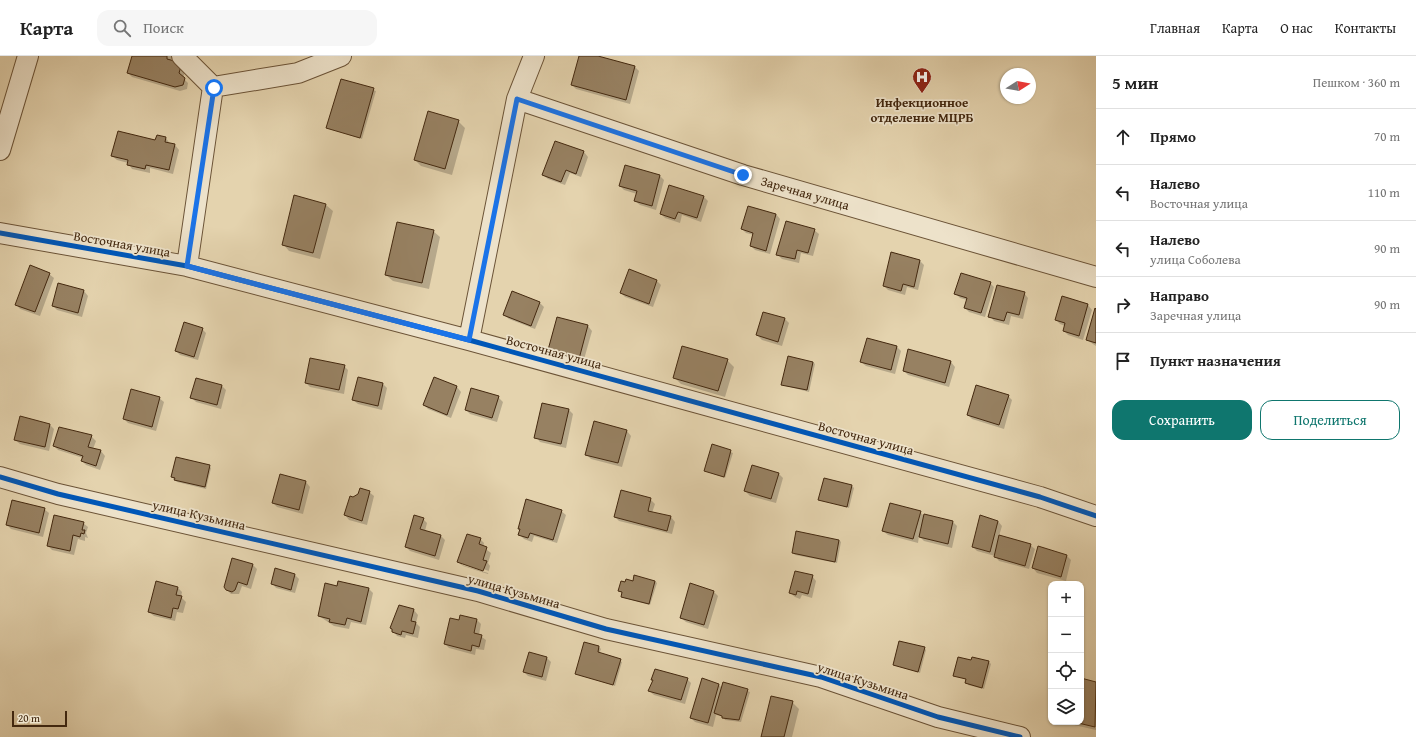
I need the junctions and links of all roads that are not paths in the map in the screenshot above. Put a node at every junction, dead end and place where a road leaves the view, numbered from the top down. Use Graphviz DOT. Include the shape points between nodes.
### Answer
graph roads {
  1 [pos="28,56"];
  2 [pos="182,56"];
  3 [pos="341,56"];
  4 [pos="534,56"];
  5 [pos="214,88"];
  6 [pos="517,99"];
  7 [pos="0,150"];
  8 [pos="0,233"];
  9 [pos="187,266"];
  10 [pos="1096,277"];
  11 [pos="469,340"];
  12 [pos="0,477"];
  13 [pos="1096,516"];
  14 [pos="1020,737"];
  1 -- 7 [label="street"];
  2 -- 5 [label="street"];
  3 -- 5 [label="street" via="298,73"];
  4 -- 6 [label="street"];
  5 -- 9 [label="street"];
  6 -- 10 [label="street, Заречная улица" via="743,175"];
  6 -- 11 [label="street"];
  8 -- 9 [label="street, Восточная улица"];
  9 -- 11 [label="street, Восточная улица"];
  11 -- 13 [label="street, Восточная улица" via="1032,495"];
  12 -- 14 [label="street, улица Кузьмина" via="58,494 478,591 606,629 821,678 938,717"];
}
